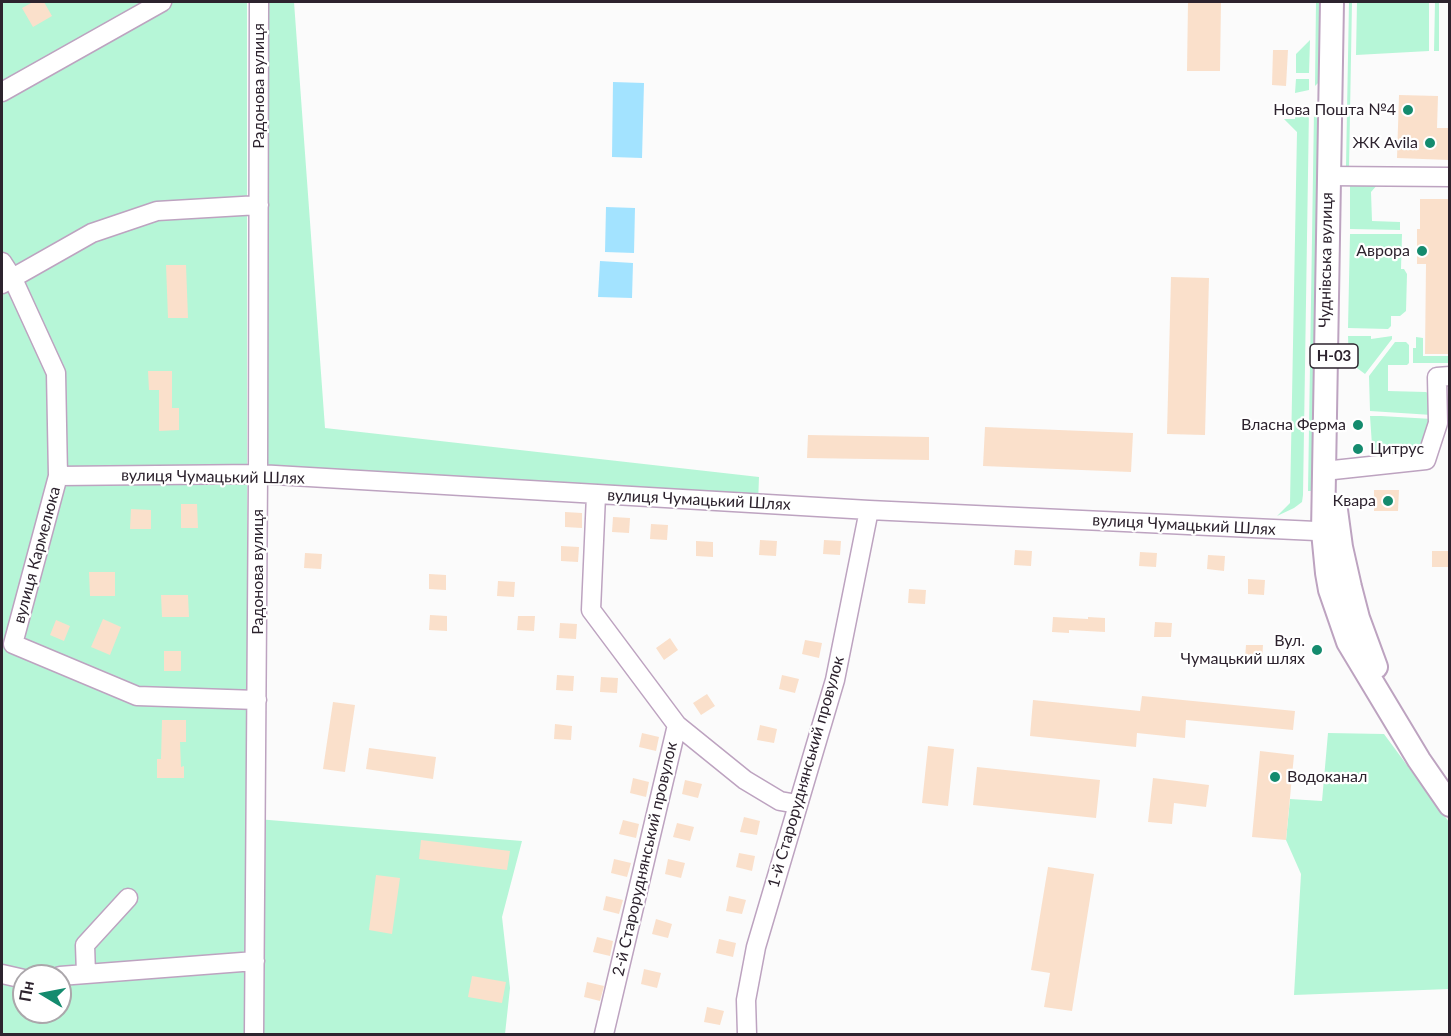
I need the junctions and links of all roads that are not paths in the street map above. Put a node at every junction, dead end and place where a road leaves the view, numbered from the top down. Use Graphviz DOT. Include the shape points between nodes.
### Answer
graph roads {
  1 [pos="162,2"];
  2 [pos="259,2"];
  3 [pos="1332,2"];
  4 [pos="1340,2"];
  5 [pos="2,92"];
  6 [pos="1332,176"];
  7 [pos="1449,177"];
  8 [pos="259,205"];
  9 [pos="2,262"];
  10 [pos="7,282"];
  11 [pos="1449,376"];
  12 [pos="1329,470"];
  13 [pos="258,474"];
  14 [pos="58,476"];
  15 [pos="596,495"];
  16 [pos="869,510"];
  17 [pos="1331,532"];
  18 [pos="257,700"];
  19 [pos="677,725"];
  20 [pos="1447,798"];
  21 [pos="797,804"];
  22 [pos="128,898"];
  23 [pos="255,962"];
  24 [pos="86,974"];
  25 [pos="72,975"];
  26 [pos="254,1035"];
  27 [pos="604,1035"];
  28 [pos="747,1035"];
  1 -- 5 [label="street"];
  2 -- 8 [label="street, Радонова вулиця"];
  3 -- 6 [label="main road, Чуднівська вулиця / Н-03"];
  4 -- 6 [label="main road, Чуднівська вулиця / Н-03"];
  6 -- 7 [label="street"];
  6 -- 12 [label="main road, Чуднівська вулиця / Н-03"];
  8 -- 10 [label="street" via="157,211 92,233"];
  8 -- 13 [label="street, Радонова вулиця"];
  9 -- 10 [label="street, вулиця Кармелюка"];
  10 -- 14 [label="street, вулиця Кармелюка" via="56,373"];
  11 -- 12 [label="street" via="1437,377 1438,423 1426,460"];
  12 -- 17 [label="main road, Чуднівська вулиця / Н-03"];
  13 -- 14 [label="street, вулиця Чумацький Шлях"];
  13 -- 15 [label="street, вулиця Чумацький Шлях"];
  13 -- 18 [label="street, Радонова вулиця"];
  14 -- 18 [label="street, вулиця Кармелюка" via="13,644 137,696"];
  15 -- 16 [label="street, вулиця Чумацький Шлях"];
  15 -- 19 [label="street, 2-й Староруднянський провулок" via="591,610"];
  16 -- 17 [label="street, вулиця Чумацький Шлях"];
  16 -- 21 [label="street, 1-й Староруднянський провулок" via="835,680"];
  17 -- 20 [label="main road, Чуднівська вулиця / Н-03" via="1327,573 1348,642"];
  18 -- 23 [label="street, Радонова вулиця"];
  19 -- 21 [label="street" via="745,780 780,801"];
  19 -- 27 [label="street, 2-й Староруднянський провулок"];
  21 -- 28 [label="street, 1-й Староруднянський провулок" via="756,947 746,1000"];
  22 -- 24 [label="street" via="85,945"];
  23 -- 24 [label="street"];
  23 -- 26 [label="street, Радонова вулиця"];
  24 -- 25 [label="street"];
}
